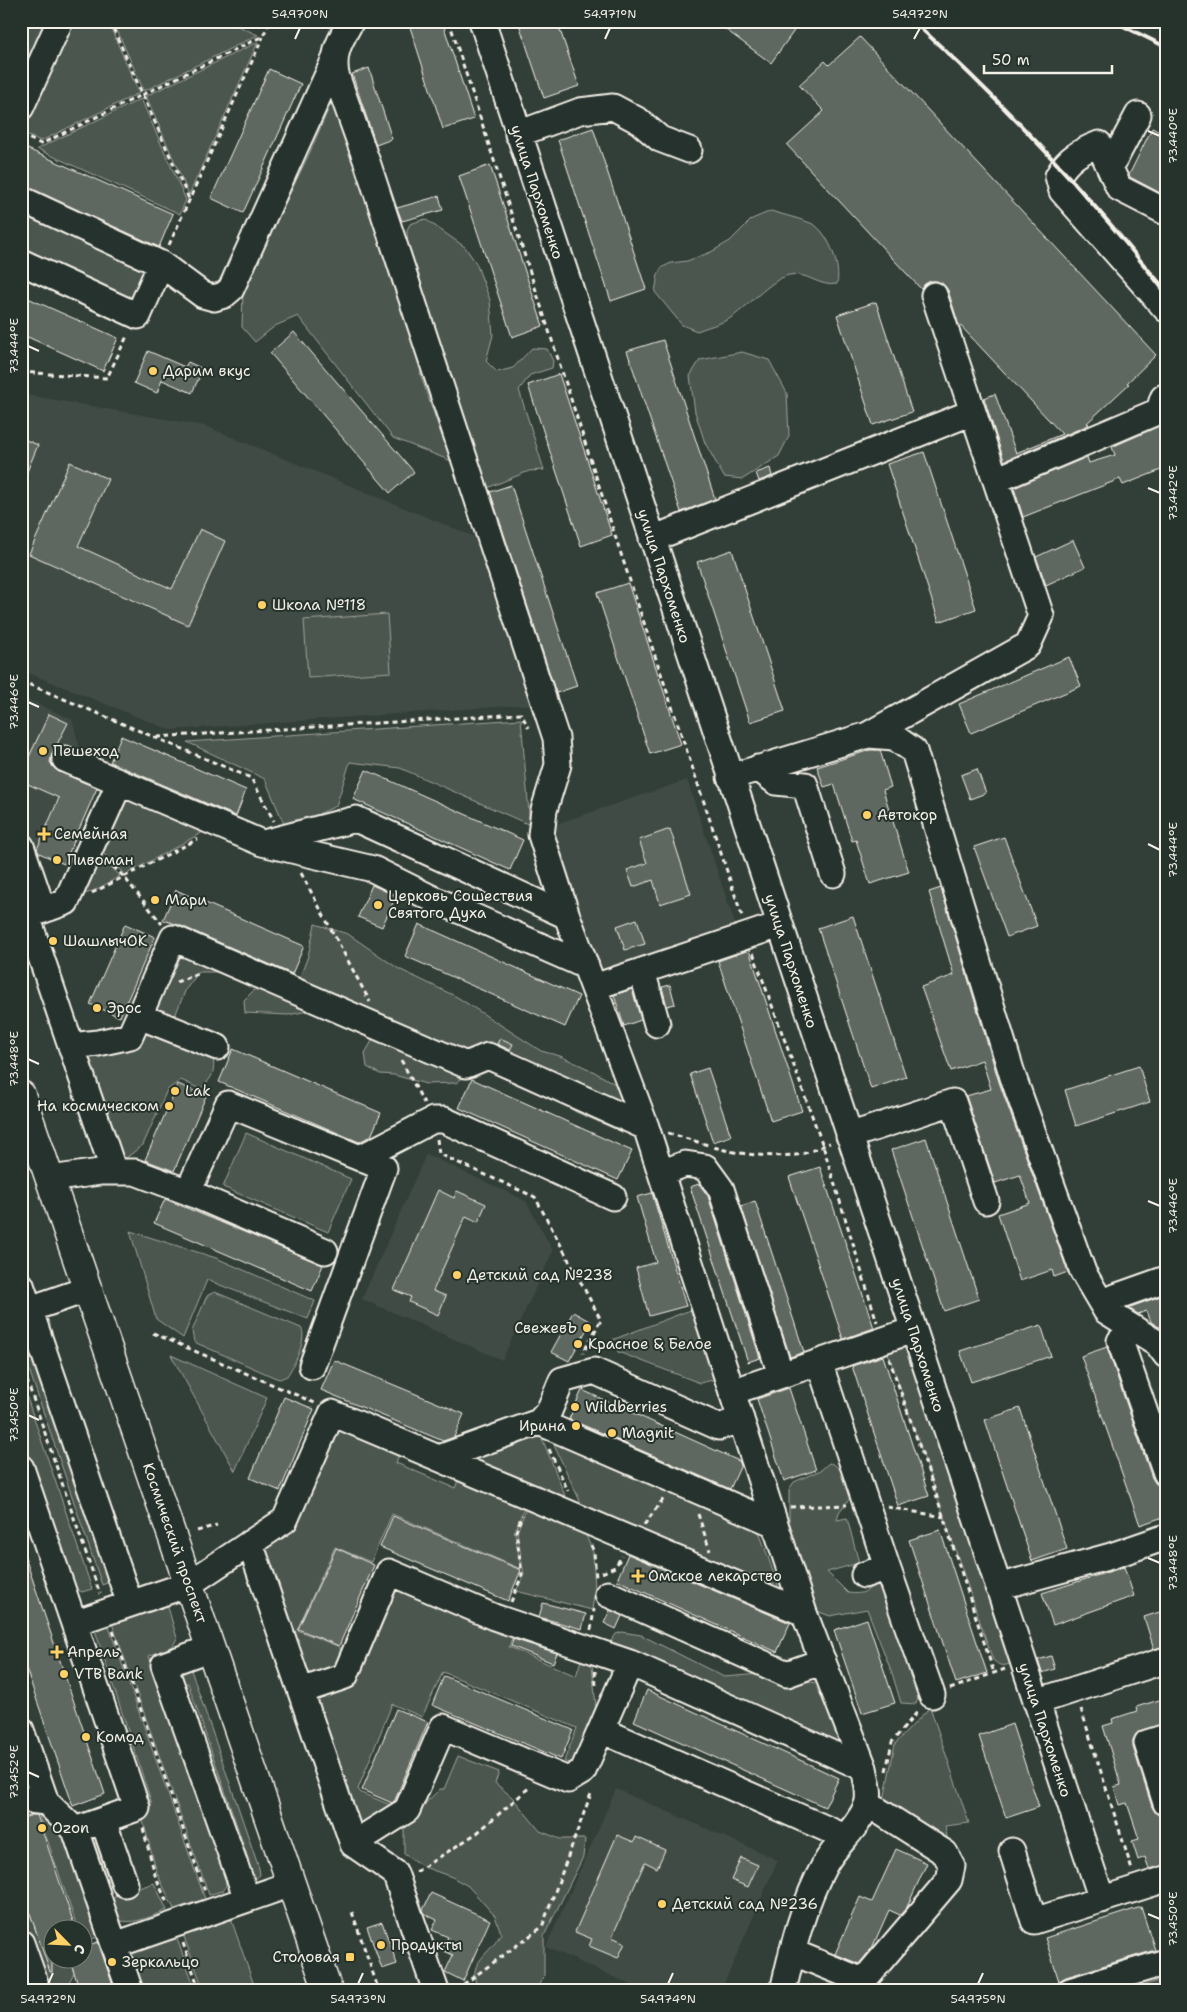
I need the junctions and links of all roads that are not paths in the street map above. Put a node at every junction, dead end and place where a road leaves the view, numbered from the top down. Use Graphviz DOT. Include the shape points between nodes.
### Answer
graph roads {
  1 [pos="60,21"];
  2 [pos="351,21"];
  3 [pos="482,21"];
  4 [pos="334,62"];
  5 [pos="21,107"];
  6 [pos="1138,115"];
  7 [pos="518,134"];
  8 [pos="689,150"];
  9 [pos="1110,168"];
  10 [pos="21,198"];
  11 [pos="1166,212"];
  12 [pos="21,262"];
  13 [pos="161,264"];
  14 [pos="934,295"];
  15 [pos="1166,309"];
  16 [pos="1166,396"];
  17 [pos="973,412"];
  18 [pos="996,480"];
  19 [pos="652,540"];
  20 [pos="868,735"];
  21 [pos="65,760"];
  22 [pos="758,768"];
  23 [pos="730,777"];
  24 [pos="119,784"];
  25 [pos="278,844"];
  26 [pos="21,846"];
  27 [pos="834,874"];
  28 [pos="39,911"];
  29 [pos="567,916"];
  30 [pos="779,924"];
  31 [pos="642,971"];
  32 [pos="590,977"];
  33 [pos="139,1016"];
  34 [pos="657,1024"];
  35 [pos="71,1046"];
  36 [pos="217,1047"];
  37 [pos="21,1095"];
  38 [pos="646,1127"];
  39 [pos="849,1136"];
  40 [pos="360,1158"];
  41 [pos="114,1172"];
  42 [pos="661,1173"];
  43 [pos="50,1179"];
  44 [pos="188,1192"];
  45 [pos="613,1197"];
  46 [pos="986,1201"];
  47 [pos="325,1251"];
  48 [pos="1166,1279"];
  49 [pos="21,1285"];
  50 [pos="88,1289"];
  51 [pos="1101,1302"];
  52 [pos="25,1310"];
  53 [pos="914,1330"];
  54 [pos="1120,1342"];
  55 [pos="1163,1346"];
  56 [pos="819,1362"];
  57 [pos="312,1366"];
  58 [pos="781,1375"];
  59 [pos="732,1392"];
  60 [pos="741,1419"];
  61 [pos="539,1422"];
  62 [pos="439,1458"];
  63 [pos="21,1468"];
  64 [pos="1166,1473"];
  65 [pos="780,1516"];
  66 [pos="1166,1537"];
  67 [pos="250,1543"];
  68 [pos="189,1584"];
  69 [pos="998,1587"];
  70 [pos="599,1594"];
  71 [pos="130,1604"];
  72 [pos="804,1612"];
  73 [pos="74,1623"];
  74 [pos="211,1648"];
  75 [pos="1166,1660"];
  76 [pos="823,1661"];
  77 [pos="630,1663"];
  78 [pos="301,1692"];
  79 [pos="932,1695"];
  80 [pos="1036,1702"];
  81 [pos="21,1730"];
  82 [pos="601,1730"];
  83 [pos="1166,1737"];
  84 [pos="864,1768"];
  85 [pos="21,1799"];
  86 [pos="46,1802"];
  87 [pos="1166,1803"];
  88 [pos="868,1804"];
  89 [pos="103,1820"];
  90 [pos="75,1830"];
  91 [pos="845,1837"];
  92 [pos="353,1844"];
  93 [pos="1012,1852"];
  94 [pos="1166,1879"];
  95 [pos="125,1884"];
  96 [pos="291,1884"];
  97 [pos="247,1899"];
  98 [pos="1102,1900"];
  99 [pos="21,1943"];
  100 [pos="114,1945"];
  101 [pos="792,1952"];
  102 [pos="1166,1962"];
  103 [pos="1114,1985"];
  104 [pos="38,1991"];
  105 [pos="130,1991"];
  106 [pos="328,1991"];
  107 [pos="436,1991"];
  108 [pos="783,1991"];
  109 [pos="1070,1991"];
  1 -- 5 [label="street"];
  2 -- 4 [label="street"];
  3 -- 7 [label="street, улица Пархоменко"];
  4 -- 13 [label="street" via="232,290 214,298 203,295"];
  4 -- 29 [label="street" via="556,738 558,765 544,810 541,835"];
  6 -- 9 [label="street"];
  7 -- 8 [label="street" via="580,111 613,107 639,121 660,139"];
  7 -- 19 [label="street, улица Пархоменко"];
  9 -- 11 [label="street" via="1119,188"];
  9 -- 15 [label="street" via="1099,144 1070,160 1058,176 1058,182 1062,191"];
  10 -- 13 [label="street"];
  12 -- 13 [label="street" via="138,316"];
  14 -- 17 [label="street"];
  16 -- 18 [label="street" via="1160,411"];
  17 -- 18 [label="street"];
  17 -- 19 [label="street"];
  18 -- 20 [label="street" via="1041,616 1028,645"];
  19 -- 23 [label="street, улица Пархоменко"];
  20 -- 22 [label="street"];
  20 -- 51 [label="street" via="894,737 914,751 1013,1077 1083,1272"];
  21 -- 24 [label="street"];
  22 -- 23 [label="street"];
  22 -- 27 [label="street" via="776,782 805,785"];
  23 -- 30 [label="street, улица Пархоменко"];
  24 -- 25 [label="street" via="221,826"];
  24 -- 28 [label="street" via="91,845"];
  25 -- 29 [label="street" via="356,819"];
  25 -- 32 [label="street" via="373,869"];
  26 -- 28 [label="street"];
  28 -- 35 [label="street"];
  29 -- 32 [label="street"];
  30 -- 31 [label="street"];
  30 -- 39 [label="street, улица Пархоменко"];
  31 -- 32 [label="street"];
  31 -- 34 [label="street"];
  32 -- 38 [label="street"];
  33 -- 35 [label="street" via="130,1036"];
  33 -- 36 [label="street"];
  33 -- 38 [label="street" via="173,938 466,1065 488,1056"];
  35 -- 41 [label="street"];
  37 -- 43 [label="main road, Космический проспект"];
  38 -- 42 [label="street"];
  39 -- 46 [label="street" via="953,1102"];
  39 -- 53 [label="street, улица Пархоменко"];
  40 -- 44 [label="street" via="228,1104"];
  40 -- 45 [label="street" via="433,1120 444,1120"];
  40 -- 57 [label="street" via="384,1168"];
  41 -- 43 [label="street"];
  41 -- 44 [label="street" via="135,1172"];
  42 -- 58 [label="street" via="685,1164 705,1167 721,1189"];
  42 -- 59 [label="street"];
  43 -- 50 [label="main road, Космический проспект"];
  44 -- 47 [label="street"];
  48 -- 51 [label="street"];
  49 -- 52 [label="street"];
  50 -- 52 [label="street"];
  50 -- 68 [label="main road, Космический проспект"];
  51 -- 55 [label="street" via="1106,1310"];
  52 -- 71 [label="street"];
  53 -- 56 [label="street"];
  53 -- 69 [label="street, улица Пархоменко"];
  54 -- 64 [label="street"];
  56 -- 58 [label="street"];
  56 -- 79 [label="street" via="866,1504 875,1571"];
  58 -- 59 [label="street"];
  59 -- 60 [label="street"];
  60 -- 61 [label="street" via="719,1427 594,1371 562,1380 549,1411"];
  60 -- 65 [label="street"];
  61 -- 62 [label="street"];
  61 -- 65 [label="street" via="690,1487"];
  62 -- 67 [label="street" via="332,1413 285,1520"];
  62 -- 72 [label="street"];
  63 -- 73 [label="street"];
  65 -- 72 [label="street"];
  66 -- 69 [label="street" via="1111,1556"];
  67 -- 68 [label="street"];
  67 -- 78 [label="street"];
  68 -- 71 [label="street"];
  68 -- 74 [label="main road, Космический проспект"];
  69 -- 80 [label="street, улица Пархоменко"];
  70 -- 76 [label="street" via="787,1674"];
  71 -- 73 [label="street"];
  72 -- 76 [label="street"];
  73 -- 89 [label="street" via="137,1808"];
  74 -- 96 [label="main road, Космический проспект"];
  74 -- 97 [label="street" via="164,1665"];
  75 -- 80 [label="street"];
  76 -- 84 [label="street"];
  77 -- 78 [label="street" via="503,1620 389,1572 345,1676"];
  77 -- 82 [label="street"];
  77 -- 84 [label="street"];
  78 -- 92 [label="street"];
  80 -- 98 [label="street, улица Пархоменко"];
  81 -- 86 [label="street"];
  82 -- 91 [label="street"];
  82 -- 92 [label="street" via="583,1771 568,1780 443,1727 407,1810"];
  83 -- 87 [label="street" via="1147,1743"];
  84 -- 88 [label="street"];
  85 -- 86 [label="street"];
  86 -- 90 [label="street"];
  88 -- 91 [label="street"];
  88 -- 101 [label="street" via="945,1853 952,1866 949,1880 863,1981"];
  89 -- 90 [label="street"];
  89 -- 95 [label="street"];
  90 -- 100 [label="street"];
  91 -- 101 [label="street" via="826,1862 807,1900"];
  92 -- 107 [label="street" via="395,1873"];
  93 -- 98 [label="street" via="1034,1921"];
  94 -- 98 [label="street"];
  96 -- 97 [label="street"];
  96 -- 106 [label="main road, Космический проспект"];
  97 -- 100 [label="street"];
  99 -- 104 [label="street"];
  100 -- 105 [label="street"];
  101 -- 108 [label="street"];
  102 -- 103 [label="street"];
  103 -- 109 [label="street"];
}
